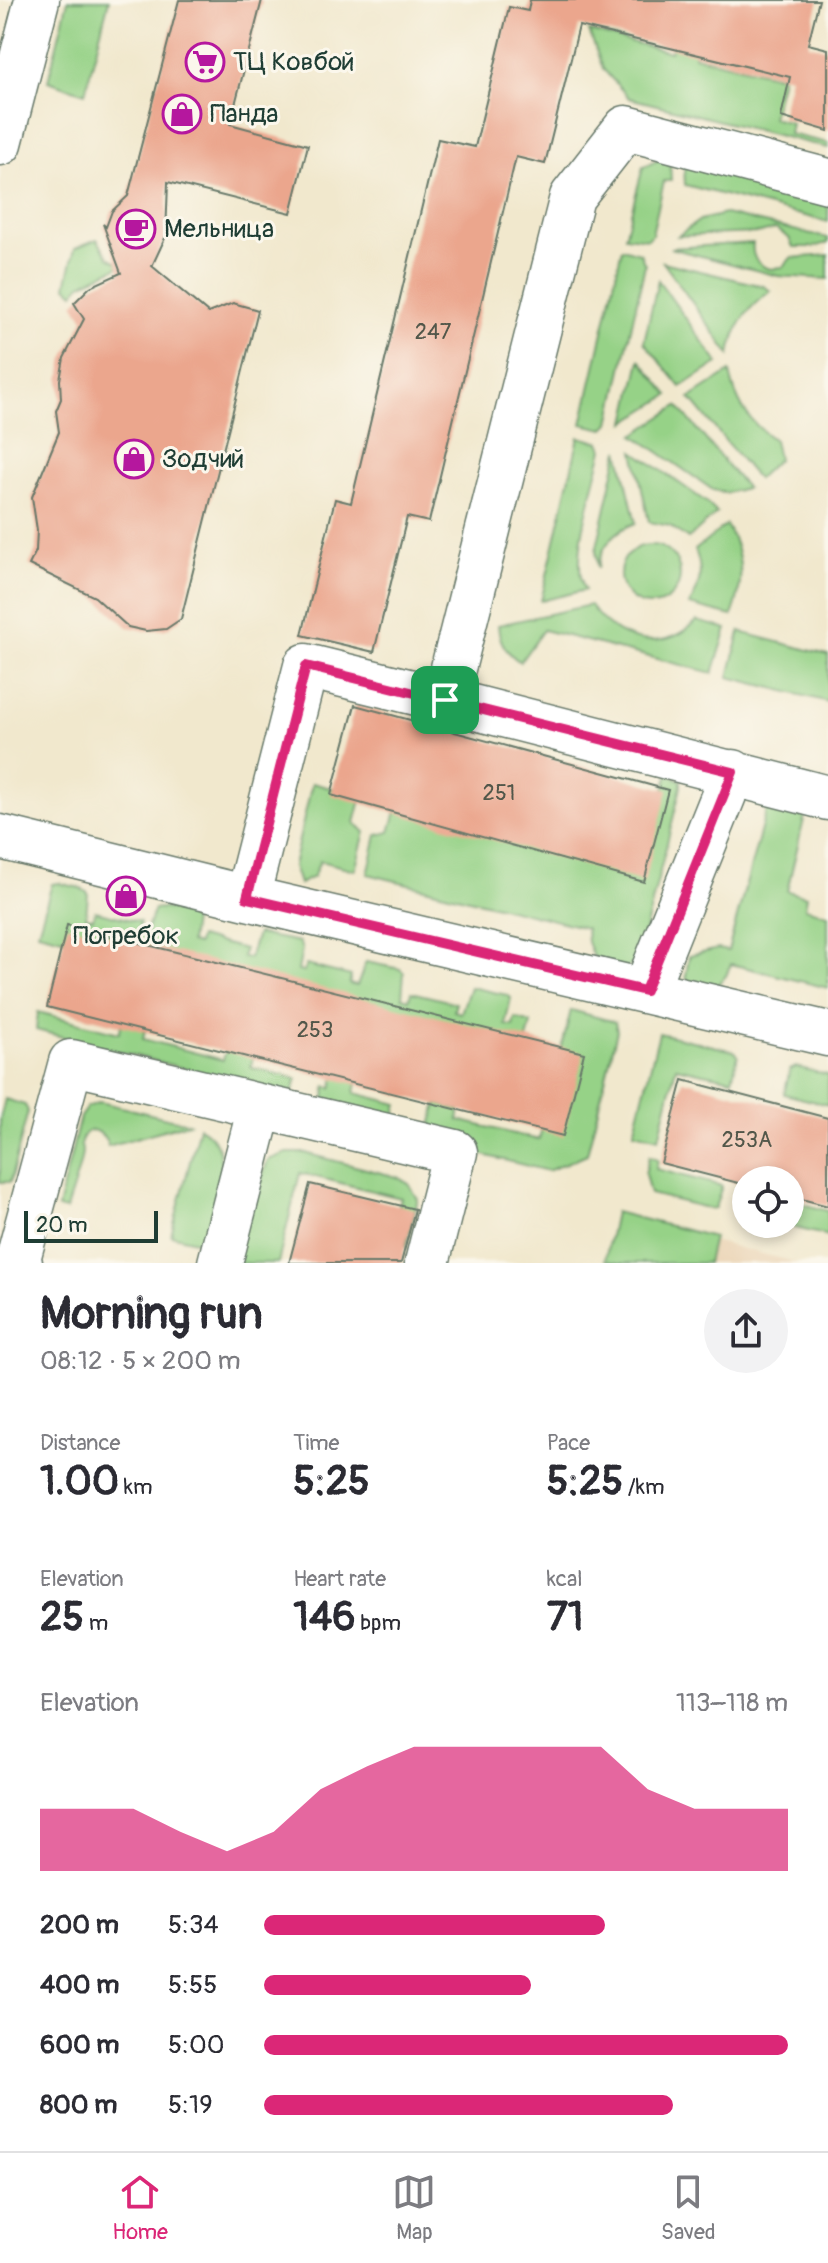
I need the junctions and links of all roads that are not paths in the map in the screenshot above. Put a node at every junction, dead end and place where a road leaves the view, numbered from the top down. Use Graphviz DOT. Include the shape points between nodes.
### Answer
graph roads {
  1 [pos="37,0"];
  2 [pos="0,143"];
  3 [pos="828,181"];
  4 [pos="445,700"];
  5 [pos="733,772"];
  6 [pos="828,798"];
  7 [pos="0,837"];
  8 [pos="247,898"];
  9 [pos="645,991"];
  10 [pos="828,1034"];
  11 [pos="260,1107"];
  12 [pos="20,1263"];
  13 [pos="220,1263"];
  14 [pos="427,1263"];
  1 -- 2 [label="street"];
  3 -- 4 [label="street" via="626,128 572,197"];
  4 -- 5 [label="street"];
  4 -- 8 [label="street" via="306,666"];
  5 -- 6 [label="street"];
  5 -- 9 [label="street"];
  7 -- 8 [label="street"];
  8 -- 9 [label="street"];
  9 -- 10 [label="street"];
  11 -- 12 [label="street" via="71,1062"];
  11 -- 13 [label="street"];
  11 -- 14 [label="street" via="455,1152"];
}
